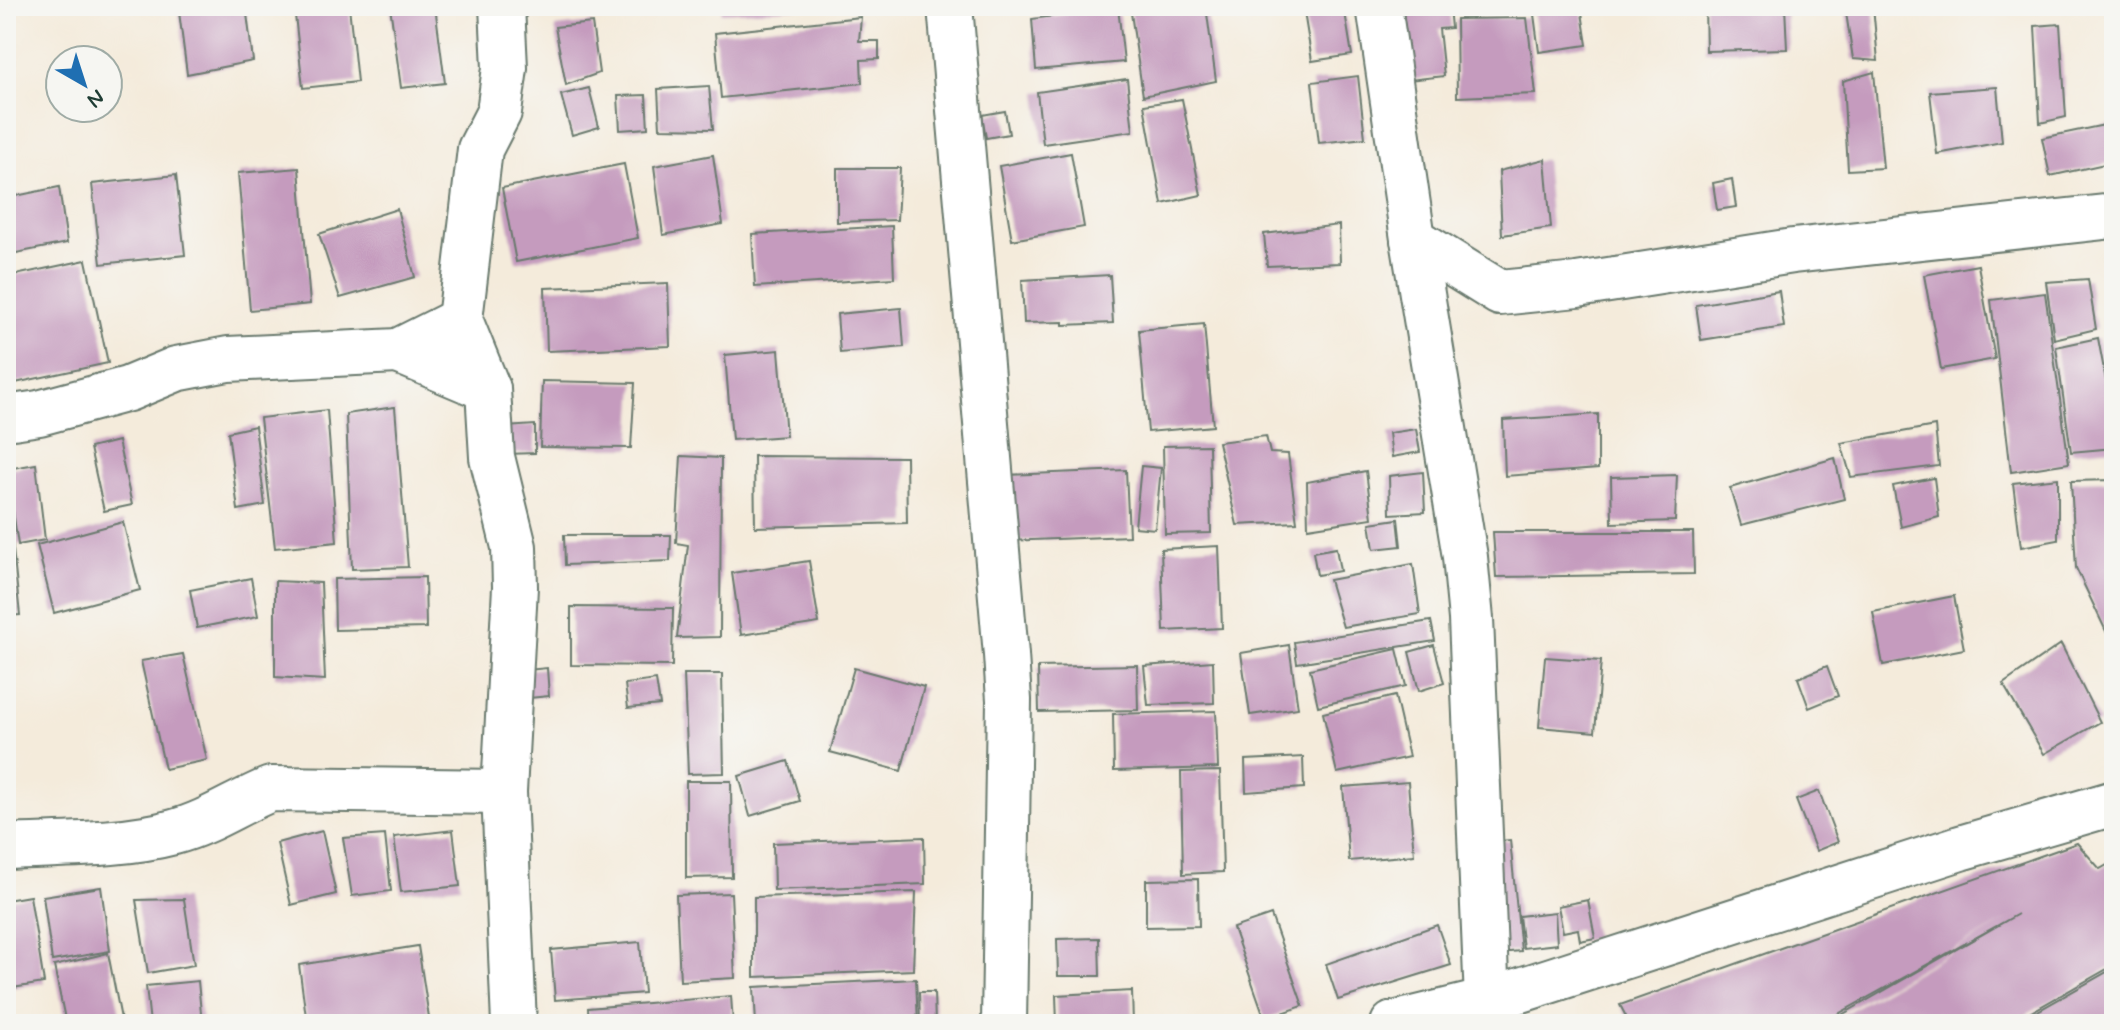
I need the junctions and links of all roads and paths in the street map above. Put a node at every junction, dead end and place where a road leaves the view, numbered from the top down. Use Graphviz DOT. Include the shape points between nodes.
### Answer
graph roads {
  1 [pos="502,6"];
  2 [pos="950,6"];
  3 [pos="1379,6"];
  4 [pos="2114,216"];
  5 [pos="1413,239"];
  6 [pos="460,320"];
  7 [pos="398,351"];
  8 [pos="488,389"];
  9 [pos="6,418"];
  10 [pos="504,792"];
  11 [pos="2114,803"];
  12 [pos="6,847"];
  13 [pos="1487,1001"];
  14 [pos="514,1024"];
  15 [pos="1004,1024"];
  16 [pos="1393,1024"];
  1 -- 6 [label="street" via="505,68 499,112 480,149"];
  2 -- 15 [label="street" via="1009,700"];
  3 -- 5 [label="street"];
  4 -- 5 [label="street" via="1793,251 1500,293"];
  5 -- 13 [label="street" via="1470,603"];
  6 -- 7 [label="street"];
  6 -- 8 [label="street"];
  7 -- 8 [label="street"];
  7 -- 9 [label="street" via="228,359"];
  8 -- 10 [label="street" via="492,457 514,547"];
  10 -- 12 [label="street" via="271,789 174,832"];
  10 -- 14 [label="street"];
  11 -- 13 [label="street"];
  13 -- 16 [label="street"];
}
